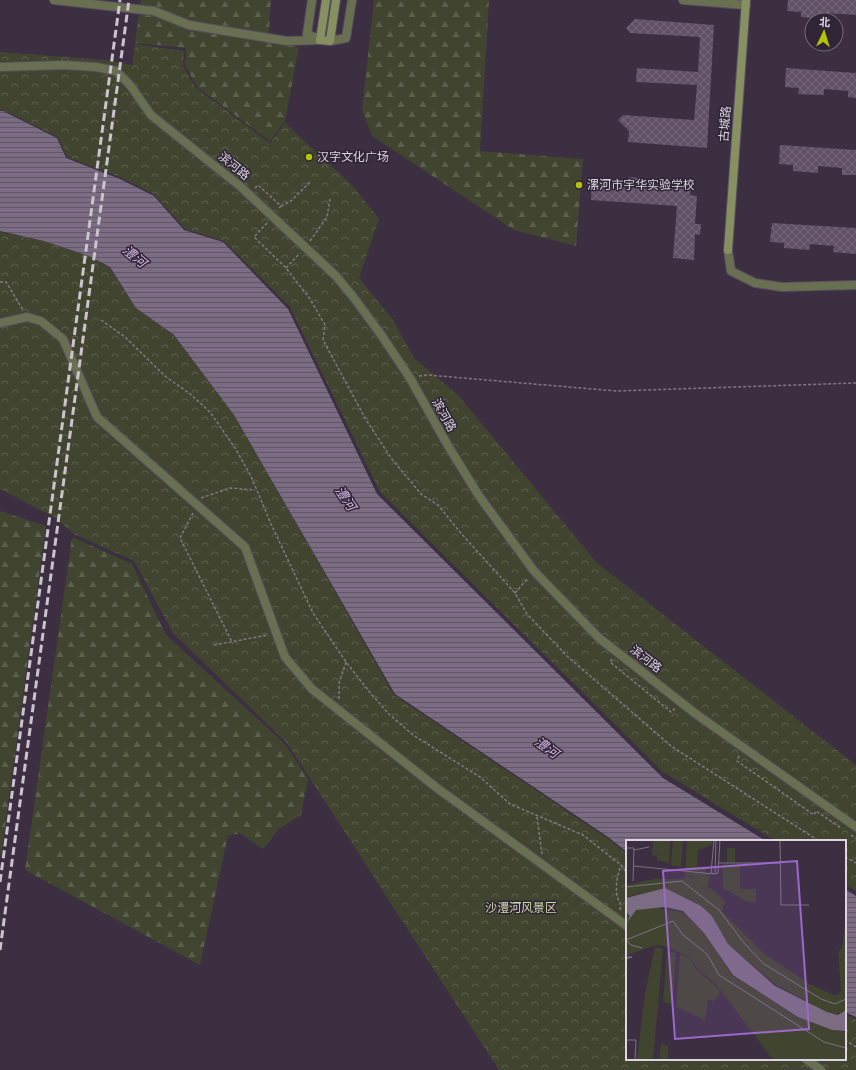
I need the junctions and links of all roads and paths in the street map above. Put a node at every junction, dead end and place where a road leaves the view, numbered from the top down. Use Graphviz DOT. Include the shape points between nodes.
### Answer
graph roads {
  1 [pos="54,0"];
  2 [pos="312,0"];
  3 [pos="326,0"];
  4 [pos="336,0"];
  5 [pos="352,0"];
  6 [pos="683,0"];
  7 [pos="746,2"];
  8 [pos="320,40"];
  9 [pos="330,41"];
  10 [pos="0,67"];
  11 [pos="311,181"];
  12 [pos="249,194"];
  13 [pos="330,199"];
  14 [pos="281,206"];
  15 [pos="272,216"];
  16 [pos="306,247"];
  17 [pos="286,268"];
  18 [pos="0,282"];
  19 [pos="856,285"];
  20 [pos="27,318"];
  21 [pos="101,320"];
  22 [pos="0,323"];
  23 [pos="410,378"];
  24 [pos="856,383"];
  25 [pos="256,490"];
  26 [pos="196,503"];
  27 [pos="534,571"];
  28 [pos="515,593"];
  29 [pos="276,634"];
  30 [pos="232,642"];
  31 [pos="214,645"];
  32 [pos="346,662"];
  33 [pos="339,711"];
  34 [pos="537,817"];
  35 [pos="856,827"];
  36 [pos="817,840"];
  37 [pos="846,858"];
  38 [pos="856,863"];
  39 [pos="543,865"];
  40 [pos="621,866"];
  41 [pos="626,872"];
  42 [pos="618,919"];
  43 [pos="626,925"];
  44 [pos="846,1041"];
  45 [pos="856,1047"];
  46 [pos="807,1060"];
  47 [pos="821,1070"];
  1 -- 8 [label="street" via="154,11 189,24 287,41"];
  2 -- 8 [label="street" via="307,34"];
  3 -- 8 [label="street"];
  4 -- 9 [label="street"];
  5 -- 9 [label="street" via="346,38"];
  6 -- 7 [label="street"];
  7 -- 19 [label="street, 古城路" via="728,250 731,271 755,283 782,287"];
  8 -- 9 [label="street"];
  10 -- 12 [label="street, 滨河路" via="64,65 116,71 130,85 151,114"];
  11 -- 14 [label="path" via="291,201"];
  12 -- 14 [label="path" via="258,185"];
  12 -- 15 [label="street, 滨河路"];
  13 -- 16 [label="path" via="327,217"];
  14 -- 15 [label="path"];
  15 -- 16 [label="street, 滨河路"];
  15 -- 17 [label="path" via="254,237"];
  16 -- 17 [label="path"];
  16 -- 23 [label="street, 滨河路" via="354,298"];
  17 -- 28 [label="path" via="310,299 325,325 323,340 365,418 391,458 421,494 438,505"];
  18 -- 20 [label="path" via="6,282"];
  20 -- 22 [label="street"];
  20 -- 26 [label="street" via="42,321 63,339 97,417"];
  21 -- 25 [label="path" via="125,337 166,377 190,393 210,412 235,448"];
  23 -- 24 [label="path" via="428,374 616,391"];
  23 -- 27 [label="street, 滨河路" via="479,496"];
  25 -- 26 [label="path" via="230,488"];
  25 -- 32 [label="path" via="313,613"];
  26 -- 29 [label="street" via="245,547"];
  26 -- 30 [label="path" via="180,538"];
  27 -- 28 [label="path"];
  27 -- 35 [label="street, 滨河路" via="605,643 696,714"];
  28 -- 36 [label="path" via="527,614 567,656 671,746"];
  29 -- 30 [label="path"];
  29 -- 33 [label="street" via="285,657 312,689"];
  30 -- 31 [label="path"];
  32 -- 33 [label="path" via="339,683"];
  32 -- 34 [label="path" via="389,714 413,735 480,777 510,804"];
  33 -- 39 [label="street" via="436,788"];
  34 -- 39 [label="path"];
  34 -- 40 [label="path" via="583,835"];
  37 -- 38 [label="path"];
  39 -- 42 [label="street"];
  40 -- 41 [label="path"];
  40 -- 42 [label="path" via="617,878 617,894 621,904"];
  42 -- 43 [label="street"];
  44 -- 45 [label="path"];
  46 -- 47 [label="street"];
}
